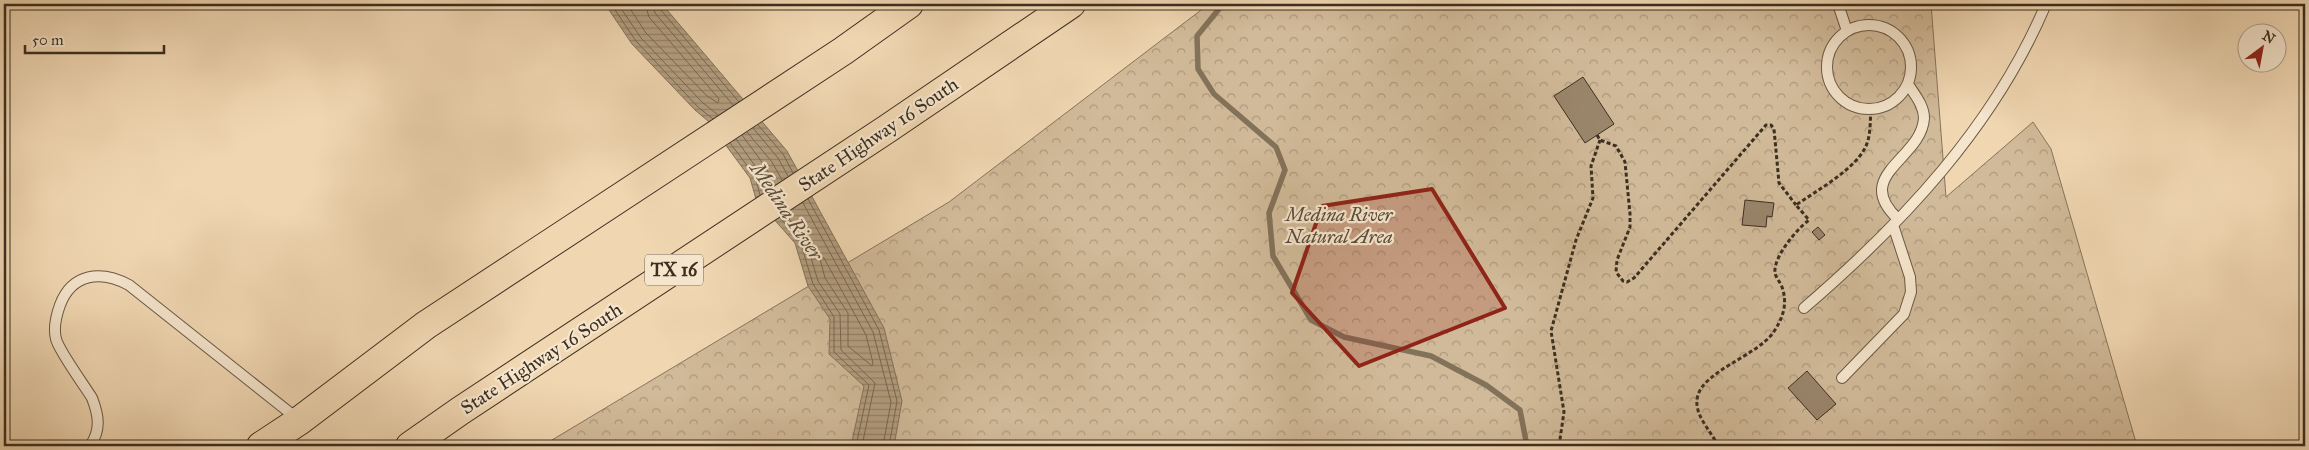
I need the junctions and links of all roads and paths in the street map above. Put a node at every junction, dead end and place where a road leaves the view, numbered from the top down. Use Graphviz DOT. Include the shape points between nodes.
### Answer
graph roads {
  1 [pos="909,4"];
  2 [pos="1072,4"];
  3 [pos="1838,4"];
  4 [pos="2046,4"];
  5 [pos="1847,31"];
  6 [pos="1908,84"];
  7 [pos="1871,109"];
  8 [pos="1597,135"];
  9 [pos="1600,140"];
  10 [pos="1796,205"];
  11 [pos="1896,222"];
  12 [pos="1804,308"];
  13 [pos="1842,378"];
  14 [pos="300,421"];
  15 [pos="90,446"];
  16 [pos="261,446"];
  17 [pos="410,446"];
  18 [pos="1559,446"];
  19 [pos="1718,446"];
  1 -- 14 [label="main road" via="843,51 426,325"];
  2 -- 17 [label="main road, State Highway 16 South / TX 16"];
  3 -- 5 [label="lane"];
  4 -- 11 [label="lane" via="2011,76 1988,111 1934,181"];
  5 -- 6 [label="lane" via="1876,25 1902,41 1909,54"];
  5 -- 7 [label="lane" via="1835,42 1828,56 1827,71 1832,86 1842,99 1855,107"];
  6 -- 7 [label="lane" via="1886,106"];
  6 -- 11 [label="lane" via="1920,102 1924,117 1921,130 1883,183 1881,196"];
  7 -- 10 [label="path" via="1866,147 1859,157"];
  8 -- 9 [label="path"];
  9 -- 10 [label="path" via="1616,146 1625,162 1630,226 1617,260 1616,272 1623,281 1634,278 1766,125 1774,129 1779,183"];
  9 -- 18 [label="path" via="1591,166 1593,198 1576,240 1550,331 1564,412"];
  10 -- 19 [label="path" via="1809,220 1793,235 1776,264 1775,274 1785,297 1785,309 1779,322 1764,342 1708,380 1698,392 1698,414"];
  11 -- 12 [label="lane"];
  11 -- 13 [label="lane" via="1910,277 1911,292 1904,314"];
  14 -- 15 [label="lane" via="129,285 116,278 90,277 72,284 62,298 54,328 56,341 96,408 98,429"];
  14 -- 16 [label="main road"];
}
